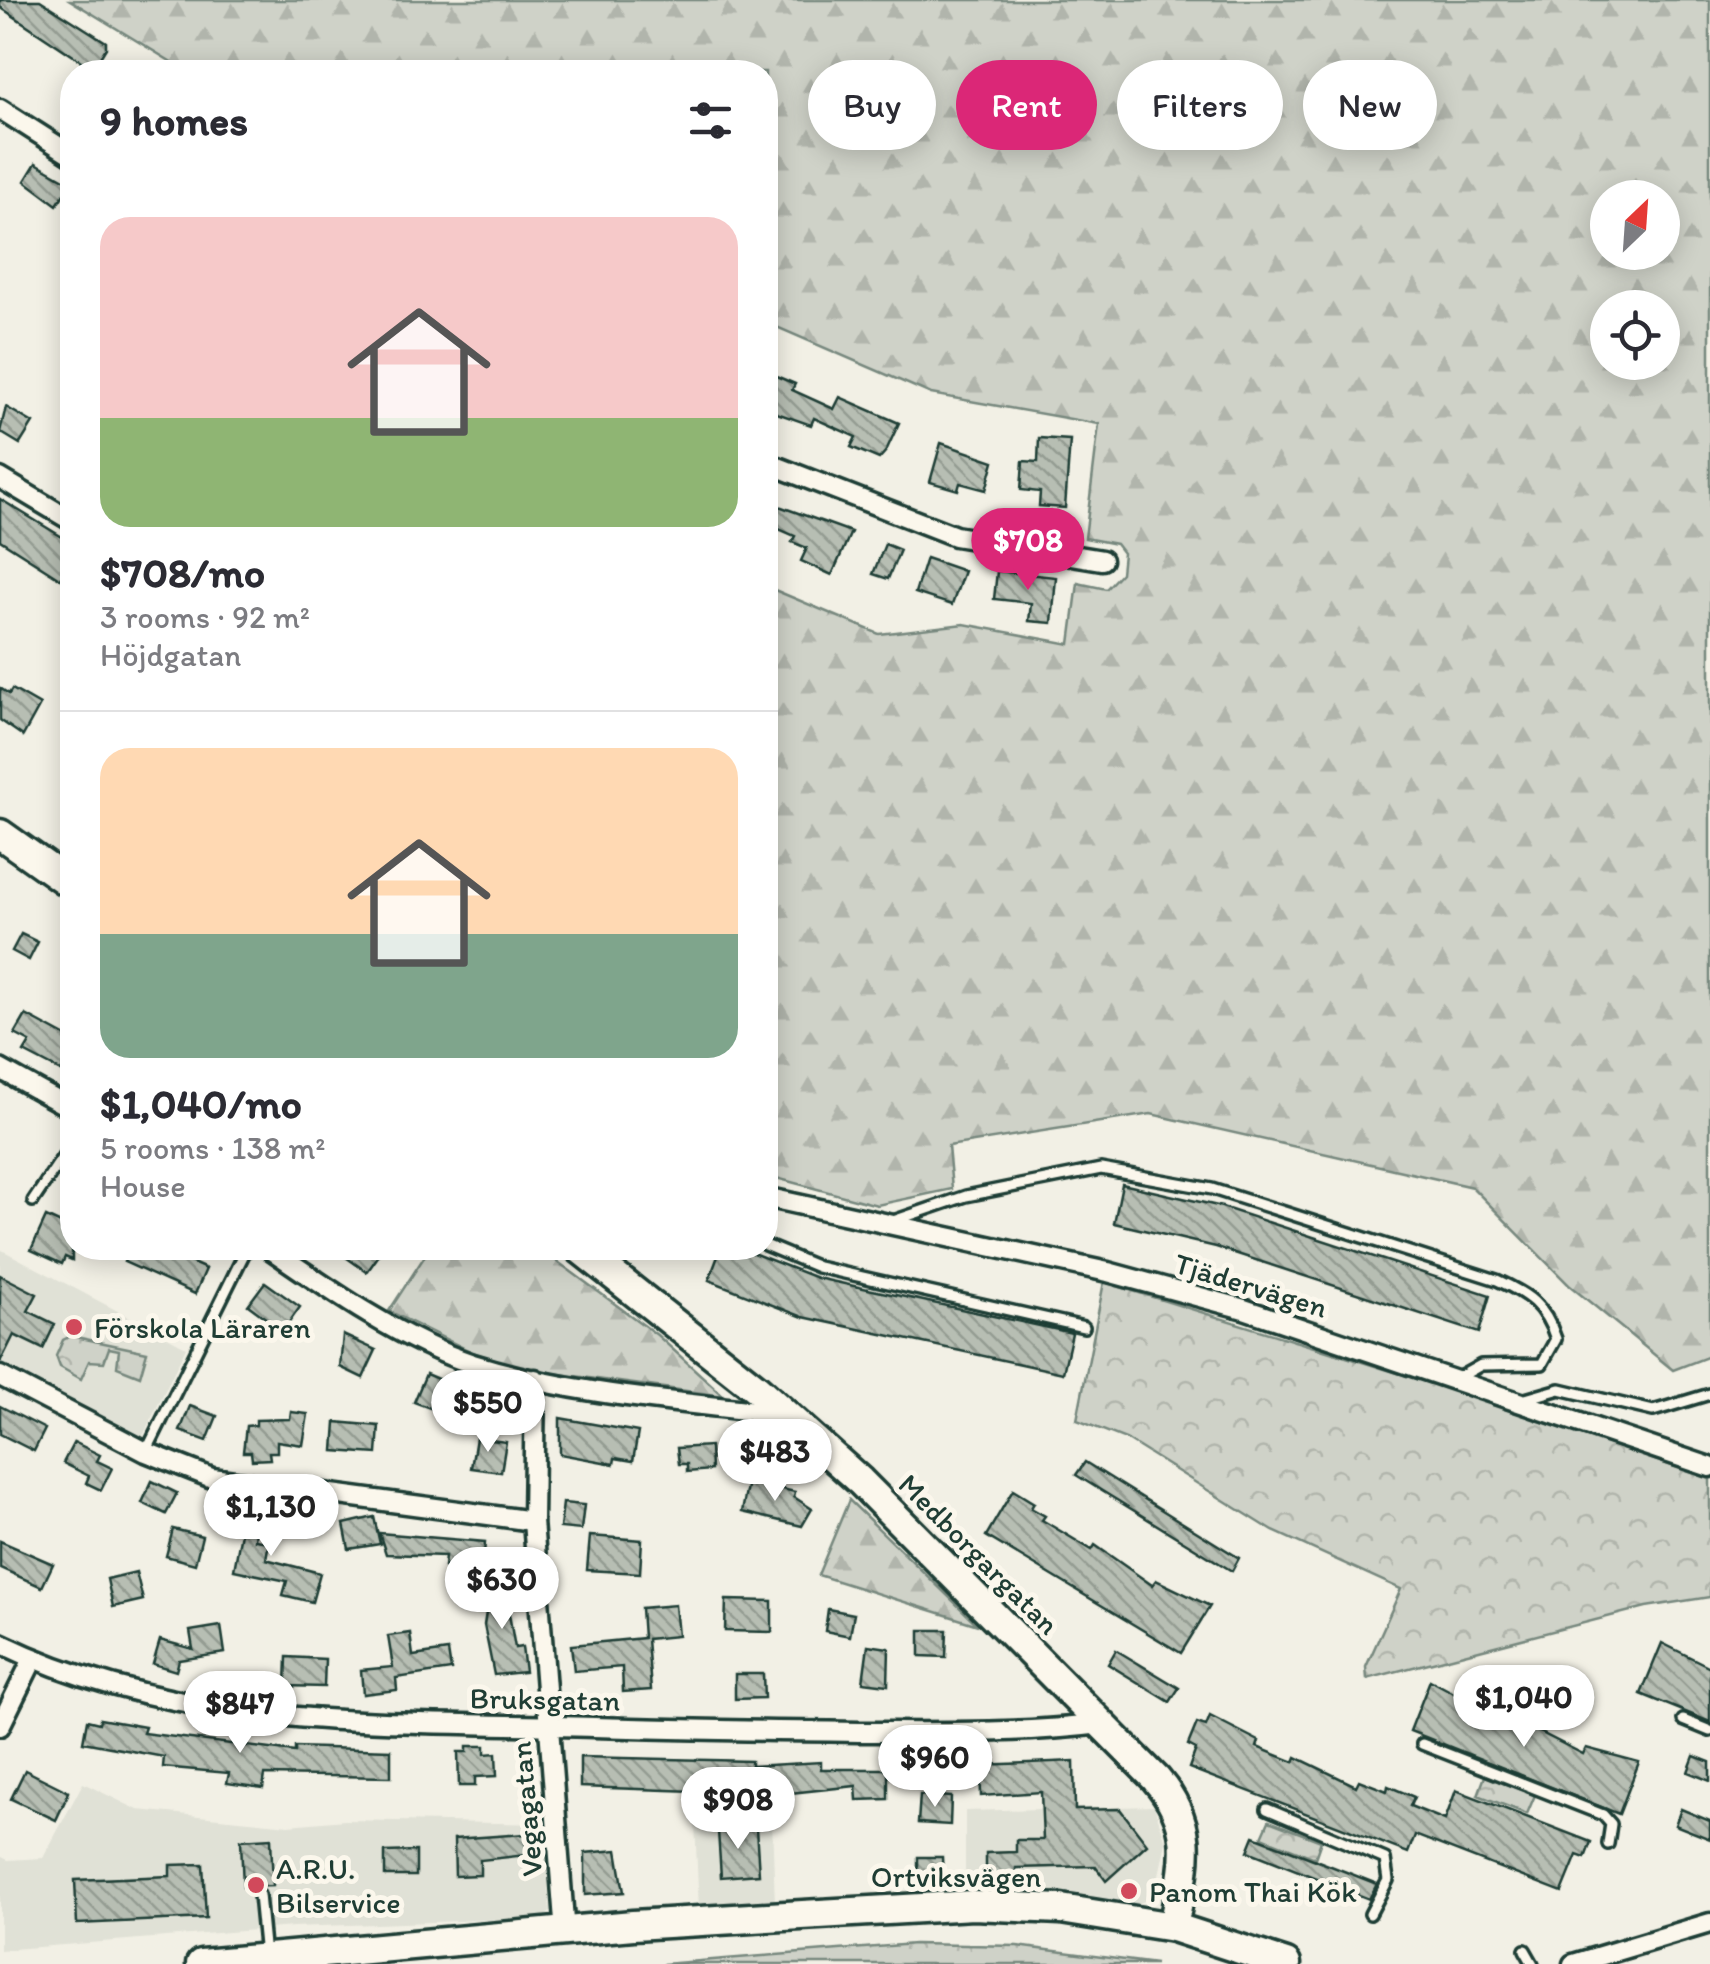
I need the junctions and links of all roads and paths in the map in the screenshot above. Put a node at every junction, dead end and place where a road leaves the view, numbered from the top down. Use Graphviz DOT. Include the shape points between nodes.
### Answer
graph roads {
  1 [pos="0,109"];
  2 [pos="60,147"];
  3 [pos="778,467"];
  4 [pos="0,478"];
  5 [pos="60,514"];
  6 [pos="1102,560"];
  7 [pos="0,834"];
  8 [pos="60,876"];
  9 [pos="0,1069"];
  10 [pos="60,1103"];
  11 [pos="60,1161"];
  12 [pos="778,1199"];
  13 [pos="33,1201"];
  14 [pos="887,1224"];
  15 [pos="778,1251"];
  16 [pos="241,1260"];
  17 [pos="286,1260"];
  18 [pos="593,1260"];
  19 [pos="1084,1327"];
  20 [pos="0,1376"];
  21 [pos="534,1379"];
  22 [pos="1453,1380"];
  23 [pos="1710,1394"];
  24 [pos="1519,1402"];
  25 [pos="787,1415"];
  26 [pos="146,1452"];
  27 [pos="1710,1468"];
  28 [pos="532,1521"];
  29 [pos="0,1643"];
  30 [pos="34,1659"];
  31 [pos="1683,1720"];
  32 [pos="1101,1724"];
  33 [pos="0,1726"];
  34 [pos="545,1726"];
  35 [pos="1710,1731"];
  36 [pos="1422,1744"];
  37 [pos="1267,1809"];
  38 [pos="1608,1844"];
  39 [pos="259,1895"];
  40 [pos="1370,1914"];
  41 [pos="1710,1923"];
  42 [pos="1174,1927"];
  43 [pos="565,1934"];
  44 [pos="1525,1950"];
  45 [pos="266,1959"];
  46 [pos="201,1964"];
  47 [pos="1284,1964"];
  48 [pos="1533,1964"];
  49 [pos="1572,1964"];
  1 -- 2 [label="street"];
  3 -- 6 [label="street" via="955,536"];
  4 -- 5 [label="street"];
  7 -- 8 [label="street"];
  9 -- 10 [label="street"];
  11 -- 13 [label="lane"];
  12 -- 14 [label="street, Tjädervägen"];
  14 -- 22 [label="street, Tjädervägen" via="1124,1276"];
  14 -- 22 [label="lane" via="966,1196 1102,1169 1212,1189 1496,1280 1536,1301 1549,1317 1556,1340 1542,1364 1481,1365"];
  15 -- 19 [label="lane" via="818,1268"];
  16 -- 26 [label="lane"];
  17 -- 21 [label="street" via="349,1303 471,1364"];
  18 -- 25 [label="street, Medborgargatan"];
  20 -- 26 [label="street"];
  21 -- 25 [label="street"];
  21 -- 28 [label="street, Vegagatan"];
  22 -- 24 [label="street, Tjädervägen"];
  23 -- 24 [label="lane" via="1653,1411 1560,1389"];
  24 -- 27 [label="street, Tjädervägen"];
  25 -- 32 [label="street, Medborgargatan" via="959,1576"];
  26 -- 28 [label="street" via="237,1484"];
  28 -- 34 [label="street, Vegagatan"];
  29 -- 30 [label="street, Bruksgatan"];
  30 -- 33 [label="street"];
  30 -- 34 [label="street, Bruksgatan" via="132,1694 240,1714 355,1724"];
  31 -- 35 [label="lane"];
  32 -- 34 [label="street, Bruksgatan" via="787,1734"];
  32 -- 42 [label="street, Medborgargatan" via="1179,1810 1186,1841"];
  34 -- 43 [label="street, Vegagatan"];
  36 -- 38 [label="lane" via="1604,1815 1611,1824"];
  37 -- 40 [label="lane" via="1385,1859 1388,1880"];
  39 -- 45 [label="lane"];
  41 -- 49 [label="street"];
  42 -- 43 [label="street, Ortviksvägen" via="1062,1909 973,1905"];
  42 -- 47 [label="street, Ortviksvägen"];
  43 -- 45 [label="street, Ortviksvägen"];
  44 -- 48 [label="lane"];
  45 -- 46 [label="street, Ortviksvägen"];
}
